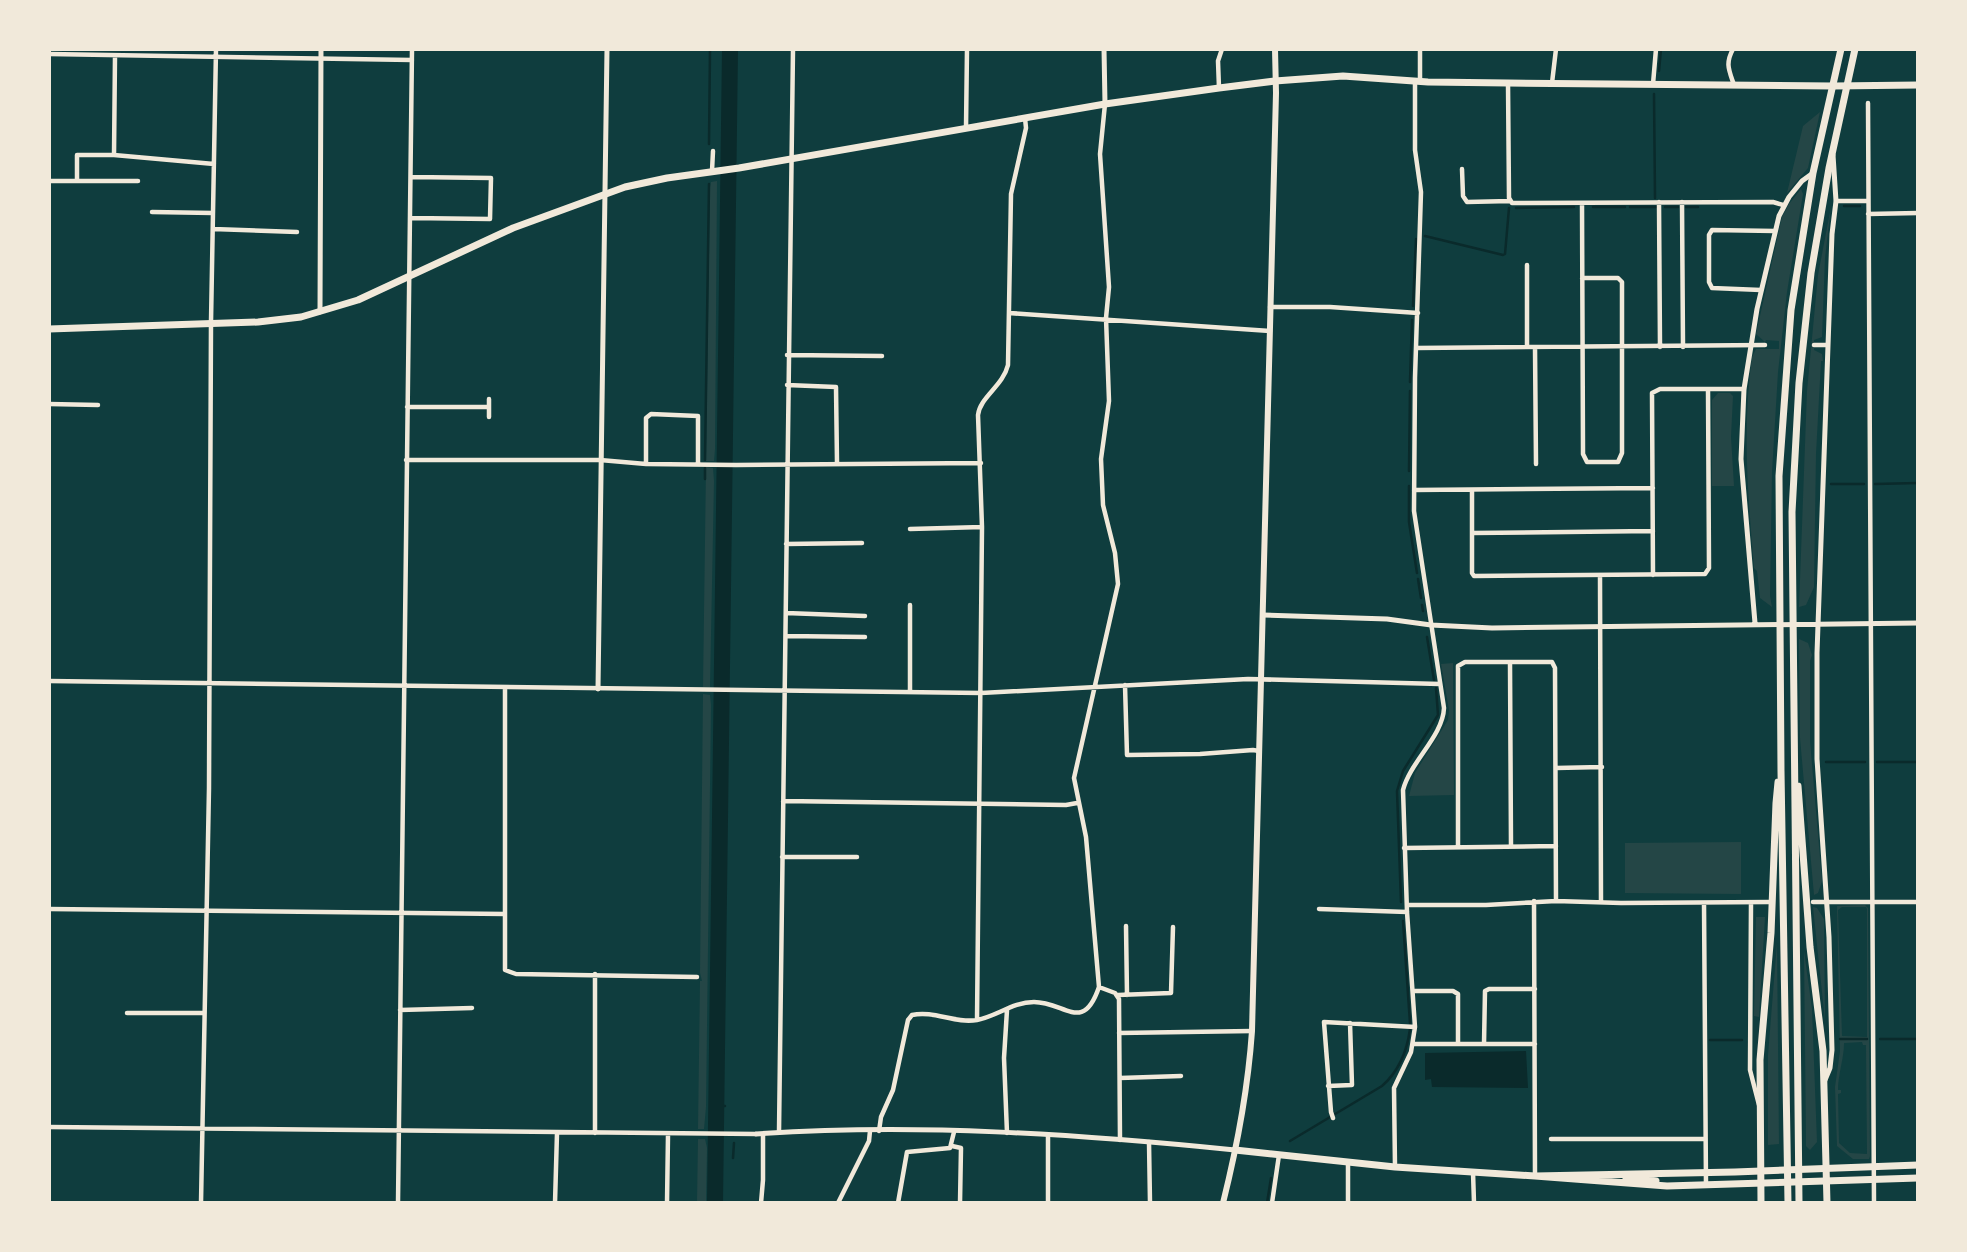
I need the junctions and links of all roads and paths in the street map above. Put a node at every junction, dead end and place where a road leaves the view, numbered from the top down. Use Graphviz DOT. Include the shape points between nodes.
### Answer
graph roads {
  1 [pos="97,49"];
  2 [pos="144,49"];
  3 [pos="216,49"];
  4 [pos="321,49"];
  5 [pos="412,49"];
  6 [pos="607,49"];
  7 [pos="793,49"];
  8 [pos="967,49"];
  9 [pos="1104,49"];
  10 [pos="1222,49"];
  11 [pos="1275,49"];
  12 [pos="1420,49"];
  13 [pos="1556,49"];
  14 [pos="1656,49"];
  15 [pos="1733,49"];
  16 [pos="1841,49"];
  17 [pos="1856,49"];
  18 [pos="49,54"];
  19 [pos="97,56"];
  20 [pos="115,56"];
  21 [pos="144,57"];
  22 [pos="216,58"];
  23 [pos="321,59"];
  24 [pos="412,60"];
  25 [pos="1275,81"];
  26 [pos="1417,81"];
  27 [pos="1508,83"];
  28 [pos="1552,84"];
  29 [pos="1653,85"];
  30 [pos="1918,85"];
  31 [pos="1734,86"];
  32 [pos="1833,86"];
  33 [pos="1847,86"];
  34 [pos="1219,88"];
  35 [pos="1868,103"];
  36 [pos="1105,104"];
  37 [pos="1025,118"];
  38 [pos="966,128"];
  39 [pos="713,151"];
  40 [pos="1832,152"];
  41 [pos="114,155"];
  42 [pos="791,159"];
  43 [pos="214,164"];
  44 [pos="1462,169"];
  45 [pos="715,172"];
  46 [pos="1813,173"];
  47 [pos="411,177"];
  48 [pos="49,181"];
  49 [pos="77,181"];
  50 [pos="138,181"];
  51 [pos="604,194"];
  52 [pos="1510,201"];
  53 [pos="1836,201"];
  54 [pos="1868,201"];
  55 [pos="1659,202"];
  56 [pos="1682,202"];
  57 [pos="1581,203"];
  58 [pos="1783,205"];
  59 [pos="152,212"];
  60 [pos="213,213"];
  61 [pos="1918,213"];
  62 [pos="1868,214"];
  63 [pos="411,218"];
  64 [pos="213,229"];
  65 [pos="1775,231"];
  66 [pos="297,232"];
  67 [pos="1527,265"];
  68 [pos="408,277"];
  69 [pos="1582,278"];
  70 [pos="1761,290"];
  71 [pos="1270,307"];
  72 [pos="320,312"];
  73 [pos="1009,313"];
  74 [pos="1418,313"];
  75 [pos="1106,318"];
  76 [pos="211,322"];
  77 [pos="49,329"];
  78 [pos="1270,331"];
  79 [pos="1751,345"];
  80 [pos="1765,345"];
  81 [pos="1814,345"];
  82 [pos="1827,345"];
  83 [pos="1527,347"];
  84 [pos="1535,347"];
  85 [pos="1622,347"];
  86 [pos="1660,347"];
  87 [pos="1683,347"];
  88 [pos="1416,348"];
  89 [pos="1583,348"];
  90 [pos="787,355"];
  91 [pos="882,356"];
  92 [pos="787,385"];
  93 [pos="1708,389"];
  94 [pos="1744,389"];
  95 [pos="489,399"];
  96 [pos="49,404"];
  97 [pos="98,405"];
  98 [pos="407,407"];
  99 [pos="489,407"];
  100 [pos="489,417"];
  101 [pos="406,460"];
  102 [pos="600,460"];
  103 [pos="837,463"];
  104 [pos="981,463"];
  105 [pos="646,464"];
  106 [pos="698,464"];
  107 [pos="1536,464"];
  108 [pos="787,465"];
  109 [pos="1653,488"];
  110 [pos="1414,490"];
  111 [pos="1472,490"];
  112 [pos="982,527"];
  113 [pos="910,529"];
  114 [pos="1653,531"];
  115 [pos="1472,533"];
  116 [pos="862,543"];
  117 [pos="786,544"];
  118 [pos="1653,575"];
  119 [pos="1600,576"];
  120 [pos="910,605"];
  121 [pos="786,613"];
  122 [pos="865,615"];
  123 [pos="1263,615"];
  124 [pos="1755,623"];
  125 [pos="1819,623"];
  126 [pos="1870,623"];
  127 [pos="1918,623"];
  128 [pos="1431,625"];
  129 [pos="1600,627"];
  130 [pos="786,636"];
  131 [pos="865,637"];
  132 [pos="1510,663"];
  133 [pos="1261,679"];
  134 [pos="49,681"];
  135 [pos="209,682"];
  136 [pos="1440,684"];
  137 [pos="1125,685"];
  138 [pos="1094,686"];
  139 [pos="404,687"];
  140 [pos="505,688"];
  141 [pos="598,689"];
  142 [pos="784,692"];
  143 [pos="910,692"];
  144 [pos="981,694"];
  145 [pos="1259,751"];
  146 [pos="1602,767"];
  147 [pos="1556,768"];
  148 [pos="1781,771"];
  149 [pos="1794,772"];
  150 [pos="783,802"];
  151 [pos="979,803"];
  152 [pos="1077,803"];
  153 [pos="1458,846"];
  154 [pos="1511,846"];
  155 [pos="1556,846"];
  156 [pos="1404,848"];
  157 [pos="857,857"];
  158 [pos="782,858"];
  159 [pos="1534,901"];
  160 [pos="1556,901"];
  161 [pos="1601,902"];
  162 [pos="1769,902"];
  163 [pos="1813,902"];
  164 [pos="1828,902"];
  165 [pos="1872,902"];
  166 [pos="1918,902"];
  167 [pos="1704,903"];
  168 [pos="1751,903"];
  169 [pos="1407,905"];
  170 [pos="49,909"];
  171 [pos="1319,909"];
  172 [pos="206,910"];
  173 [pos="1407,912"];
  174 [pos="401,914"];
  175 [pos="505,914"];
  176 [pos="1126,926"];
  177 [pos="1173,927"];
  178 [pos="596,974"];
  179 [pos="697,977"];
  180 [pos="1099,987"];
  181 [pos="1535,989"];
  182 [pos="1413,991"];
  183 [pos="1118,995"];
  184 [pos="1127,995"];
  185 [pos="472,1008"];
  186 [pos="1007,1009"];
  187 [pos="400,1010"];
  188 [pos="127,1013"];
  189 [pos="204,1013"];
  190 [pos="977,1020"];
  191 [pos="1350,1023"];
  192 [pos="1415,1027"];
  193 [pos="1252,1031"];
  194 [pos="1119,1034"];
  195 [pos="1414,1044"];
  196 [pos="1458,1044"];
  197 [pos="1484,1044"];
  198 [pos="1535,1044"];
  199 [pos="1181,1076"];
  200 [pos="1120,1078"];
  201 [pos="1823,1083"];
  202 [pos="1328,1086"];
  203 [pos="1759,1106"];
  204 [pos="1332,1115"];
  205 [pos="49,1126"];
  206 [pos="202,1129"];
  207 [pos="399,1131"];
  208 [pos="870,1131"];
  209 [pos="879,1131"];
  210 [pos="779,1132"];
  211 [pos="954,1132"];
  212 [pos="557,1133"];
  213 [pos="595,1133"];
  214 [pos="1007,1133"];
  215 [pos="759,1134"];
  216 [pos="668,1135"];
  217 [pos="1048,1135"];
  218 [pos="1551,1139"];
  219 [pos="1705,1139"];
  220 [pos="1120,1140"];
  221 [pos="1149,1142"];
  222 [pos="952,1146"];
  223 [pos="1235,1150"];
  224 [pos="1279,1155"];
  225 [pos="1759,1158"];
  226 [pos="1348,1162"];
  227 [pos="1395,1167"];
  228 [pos="1918,1168"];
  229 [pos="1770,1171"];
  230 [pos="1474,1172"];
  231 [pos="1873,1173"];
  232 [pos="1827,1174"];
  233 [pos="1535,1175"];
  234 [pos="1760,1178"];
  235 [pos="1918,1178"];
  236 [pos="1705,1180"];
  237 [pos="1815,1181"];
  238 [pos="1827,1192"];
  239 [pos="1788,1201"];
  240 [pos="1799,1201"];
  241 [pos="201,1203"];
  242 [pos="398,1203"];
  243 [pos="555,1203"];
  244 [pos="667,1203"];
  245 [pos="761,1203"];
  246 [pos="838,1203"];
  247 [pos="898,1203"];
  248 [pos="960,1203"];
  249 [pos="1048,1203"];
  250 [pos="1150,1203"];
  251 [pos="1223,1203"];
  252 [pos="1272,1203"];
  253 [pos="1348,1203"];
  254 [pos="1474,1203"];
  255 [pos="1761,1203"];
  256 [pos="1827,1203"];
  257 [pos="1874,1203"];
  1 -- 19 [label="street"];
  2 -- 21 [label="street"];
  3 -- 22 [label="street"];
  4 -- 23 [label="street"];
  5 -- 24 [label="street"];
  6 -- 51 [label="street"];
  7 -- 42 [label="street"];
  8 -- 38 [label="street"];
  9 -- 36 [label="street"];
  10 -- 34 [label="street"];
  11 -- 25 [label="main road"];
  12 -- 26 [label="street"];
  13 -- 28 [label="street"];
  14 -- 29 [label="street"];
  15 -- 31 [label="street" via="1727,66"];
  16 -- 32 [label="main road"];
  17 -- 33 [label="main road"];
  18 -- 19 [label="street"];
  19 -- 20 [label="street"];
  20 -- 21 [label="street"];
  20 -- 41 [label="street"];
  21 -- 22 [label="street"];
  22 -- 23 [label="street"];
  22 -- 43 [label="street"];
  23 -- 24 [label="street"];
  23 -- 72 [label="street"];
  24 -- 47 [label="street"];
  25 -- 26 [label="main road" via="1343,76"];
  25 -- 34 [label="main road"];
  25 -- 71 [label="main road"];
  26 -- 27 [label="main road"];
  26 -- 74 [label="street" via="1415,150 1421,192"];
  27 -- 28 [label="main road"];
  27 -- 52 [label="street"];
  28 -- 29 [label="main road"];
  29 -- 31 [label="main road"];
  30 -- 33 [label="main road"];
  31 -- 32 [label="main road"];
  32 -- 33 [label="main road"];
  32 -- 46 [label="main road"];
  33 -- 40 [label="main road"];
  34 -- 36 [label="main road"];
  35 -- 54 [label="street"];
  36 -- 37 [label="main road"];
  36 -- 75 [label="street" via="1100,154 1109,287"];
  37 -- 38 [label="main road"];
  37 -- 73 [label="street" via="1011,194"];
  38 -- 42 [label="main road"];
  39 -- 45 [label="street"];
  40 -- 53 [label="street"];
  40 -- 149 [label="main road" via="1811,273 1799,383 1792,512"];
  41 -- 43 [label="street"];
  41 -- 49 [label="street" via="77,155"];
  42 -- 45 [label="main road"];
  42 -- 90 [label="street"];
  43 -- 60 [label="street"];
  44 -- 52 [label="street" via="1467,202"];
  45 -- 51 [label="main road" via="650,181"];
  46 -- 58 [label="street"];
  46 -- 148 [label="main road" via="1791,310 1779,476"];
  47 -- 63 [label="street"];
  47 -- 63 [label="street" via="491,177 490,219"];
  48 -- 49 [label="street"];
  49 -- 50 [label="street"];
  51 -- 68 [label="main road" via="513,228"];
  51 -- 102 [label="street"];
  52 -- 57 [label="street"];
  53 -- 54 [label="street"];
  53 -- 82 [label="street"];
  54 -- 62 [label="street"];
  55 -- 56 [label="street"];
  55 -- 57 [label="street"];
  55 -- 86 [label="street"];
  56 -- 58 [label="street"];
  56 -- 87 [label="street"];
  57 -- 69 [label="street"];
  58 -- 65 [label="street"];
  59 -- 60 [label="street"];
  60 -- 64 [label="street"];
  61 -- 62 [label="street"];
  62 -- 126 [label="street"];
  63 -- 68 [label="street"];
  64 -- 66 [label="street"];
  64 -- 76 [label="street"];
  65 -- 70 [label="street"];
  65 -- 70 [label="street" via="1712,230 1709,235 1712,288"];
  67 -- 83 [label="street"];
  68 -- 72 [label="main road"];
  68 -- 98 [label="street"];
  69 -- 85 [label="street" via="1621,279"];
  69 -- 89 [label="street"];
  70 -- 79 [label="street"];
  71 -- 74 [label="street"];
  71 -- 78 [label="main road"];
  72 -- 76 [label="main road" via="275,321"];
  73 -- 75 [label="street"];
  73 -- 104 [label="street" via="1006,373 978,410"];
  74 -- 88 [label="street"];
  75 -- 78 [label="street"];
  75 -- 138 [label="street" via="1109,401 1101,458 1118,584"];
  76 -- 77 [label="main road"];
  76 -- 135 [label="street"];
  78 -- 123 [label="main road"];
  79 -- 80 [label="street"];
  79 -- 87 [label="street"];
  79 -- 94 [label="street"];
  81 -- 82 [label="street"];
  82 -- 125 [label="street"];
  83 -- 84 [label="street"];
  83 -- 88 [label="street"];
  84 -- 89 [label="street"];
  84 -- 107 [label="street"];
  85 -- 86 [label="street"];
  85 -- 89 [label="street"];
  85 -- 89 [label="street" via="1622,457 1618,462 1585,461"];
  86 -- 87 [label="street"];
  88 -- 110 [label="street"];
  90 -- 91 [label="street"];
  90 -- 92 [label="street"];
  92 -- 103 [label="street" via="836,387"];
  92 -- 108 [label="street"];
  93 -- 94 [label="street"];
  93 -- 109 [label="street" via="1654,391"];
  93 -- 118 [label="street" via="1709,571 1703,575"];
  94 -- 124 [label="street" via="1741,459"];
  95 -- 99 [label="street"];
  96 -- 97 [label="street"];
  98 -- 99 [label="street"];
  98 -- 101 [label="street"];
  99 -- 100 [label="street"];
  101 -- 102 [label="street"];
  101 -- 139 [label="street"];
  102 -- 105 [label="street"];
  102 -- 141 [label="street"];
  103 -- 104 [label="street"];
  103 -- 108 [label="street"];
  104 -- 112 [label="street"];
  105 -- 106 [label="street"];
  105 -- 106 [label="street" via="646,418 651,414 698,416"];
  106 -- 108 [label="street"];
  108 -- 117 [label="street"];
  109 -- 111 [label="street"];
  109 -- 114 [label="street"];
  110 -- 111 [label="street"];
  110 -- 128 [label="street"];
  111 -- 115 [label="street"];
  112 -- 113 [label="street"];
  112 -- 144 [label="street"];
  114 -- 115 [label="street"];
  114 -- 118 [label="street"];
  115 -- 119 [label="street" via="1474,576"];
  116 -- 117 [label="street"];
  117 -- 121 [label="street"];
  118 -- 119 [label="street"];
  119 -- 129 [label="street"];
  120 -- 143 [label="street"];
  121 -- 122 [label="street"];
  121 -- 130 [label="street"];
  123 -- 128 [label="street"];
  123 -- 133 [label="main road"];
  124 -- 125 [label="street"];
  124 -- 129 [label="street"];
  125 -- 126 [label="street"];
  125 -- 164 [label="street" via="1817,759"];
  126 -- 127 [label="street"];
  126 -- 165 [label="street"];
  128 -- 129 [label="street"];
  128 -- 136 [label="street"];
  129 -- 146 [label="street"];
  130 -- 131 [label="street"];
  130 -- 142 [label="street"];
  132 -- 147 [label="street" via="1549,662 1555,666"];
  132 -- 153 [label="street" via="1465,662 1458,666"];
  132 -- 154 [label="street"];
  133 -- 136 [label="street"];
  133 -- 137 [label="street"];
  133 -- 145 [label="main road"];
  134 -- 135 [label="street"];
  135 -- 139 [label="street"];
  135 -- 172 [label="street"];
  136 -- 156 [label="street" via="1443,719 1403,790"];
  137 -- 138 [label="street"];
  137 -- 145 [label="street" via="1127,755"];
  138 -- 144 [label="street"];
  138 -- 152 [label="street" via="1076,763"];
  139 -- 140 [label="street"];
  139 -- 174 [label="street"];
  140 -- 141 [label="street"];
  140 -- 175 [label="street"];
  141 -- 142 [label="street"];
  142 -- 143 [label="street"];
  142 -- 150 [label="street"];
  143 -- 144 [label="street"];
  144 -- 151 [label="street"];
  145 -- 193 [label="main road"];
  146 -- 147 [label="street"];
  146 -- 161 [label="street"];
  147 -- 155 [label="street"];
  148 -- 203 [label="main road"];
  148 -- 239 [label="main road"];
  149 -- 201 [label="main road"];
  149 -- 240 [label="main road"];
  150 -- 151 [label="street"];
  150 -- 158 [label="street"];
  151 -- 152 [label="street"];
  151 -- 190 [label="street"];
  152 -- 180 [label="street" via="1086,837"];
  153 -- 154 [label="street"];
  153 -- 156 [label="street"];
  154 -- 155 [label="street"];
  155 -- 160 [label="street"];
  156 -- 169 [label="street"];
  157 -- 158 [label="street"];
  158 -- 210 [label="street"];
  159 -- 160 [label="street"];
  159 -- 169 [label="street"];
  159 -- 181 [label="street"];
  160 -- 161 [label="street"];
  161 -- 167 [label="street"];
  162 -- 168 [label="street"];
  163 -- 164 [label="street"];
  164 -- 165 [label="street"];
  164 -- 201 [label="street" via="1831,1058"];
  165 -- 166 [label="street"];
  165 -- 231 [label="street"];
  167 -- 168 [label="street"];
  167 -- 219 [label="street"];
  168 -- 203 [label="street" via="1750,1070"];
  169 -- 173 [label="street"];
  170 -- 172 [label="street"];
  171 -- 173 [label="street"];
  172 -- 174 [label="street"];
  172 -- 189 [label="street"];
  173 -- 182 [label="street"];
  174 -- 175 [label="street"];
  174 -- 187 [label="street"];
  175 -- 178 [label="street" via="508,973"];
  176 -- 184 [label="street"];
  177 -- 184 [label="street" via="1171,993"];
  178 -- 179 [label="street"];
  178 -- 213 [label="street"];
  180 -- 183 [label="street"];
  180 -- 186 [label="street" via="1095,1000 1075,1014 1036,1002"];
  181 -- 197 [label="street" via="1485,991"];
  181 -- 198 [label="street"];
  182 -- 192 [label="street"];
  182 -- 196 [label="street" via="1453,990 1458,994"];
  183 -- 184 [label="street"];
  183 -- 194 [label="street"];
  185 -- 187 [label="street"];
  186 -- 190 [label="street"];
  186 -- 214 [label="street"];
  187 -- 207 [label="street"];
  188 -- 189 [label="street"];
  189 -- 206 [label="street"];
  190 -- 209 [label="street" via="912,1015"];
  191 -- 192 [label="street"];
  191 -- 202 [label="street" via="1352,1085"];
  191 -- 202 [label="street" via="1324,1022"];
  192 -- 195 [label="street"];
  193 -- 194 [label="street"];
  193 -- 223 [label="main road"];
  194 -- 200 [label="street"];
  195 -- 196 [label="street"];
  195 -- 227 [label="street" via="1394,1088"];
  196 -- 197 [label="street"];
  197 -- 198 [label="street"];
  198 -- 233 [label="street"];
  199 -- 200 [label="street"];
  200 -- 220 [label="street"];
  201 -- 232 [label="main road"];
  202 -- 204 [label="street"];
  203 -- 225 [label="main road"];
  205 -- 206 [label="street"];
  206 -- 207 [label="street"];
  206 -- 241 [label="street"];
  207 -- 212 [label="street"];
  207 -- 242 [label="street"];
  208 -- 209 [label="street"];
  208 -- 210 [label="street"];
  208 -- 246 [label="street"];
  209 -- 211 [label="street"];
  210 -- 215 [label="street"];
  211 -- 214 [label="street"];
  211 -- 222 [label="street"];
  212 -- 213 [label="street"];
  212 -- 243 [label="street"];
  213 -- 216 [label="street"];
  214 -- 217 [label="street"];
  215 -- 216 [label="street"];
  215 -- 245 [label="street"];
  216 -- 244 [label="street"];
  217 -- 220 [label="street"];
  217 -- 249 [label="street"];
  218 -- 219 [label="street"];
  219 -- 236 [label="street"];
  220 -- 221 [label="street"];
  221 -- 223 [label="street"];
  221 -- 250 [label="street"];
  222 -- 247 [label="street" via="908,1151"];
  222 -- 248 [label="street" via="961,1148"];
  223 -- 224 [label="main road"];
  223 -- 251 [label="main road"];
  224 -- 226 [label="main road"];
  224 -- 252 [label="street"];
  225 -- 229 [label="main road"];
  225 -- 234 [label="main road"];
  226 -- 227 [label="main road"];
  226 -- 253 [label="street"];
  227 -- 230 [label="main road"];
  228 -- 231 [label="main road"];
  229 -- 232 [label="main road"];
  229 -- 234 [label="main road"];
  230 -- 233 [label="main road"];
  230 -- 254 [label="street"];
  231 -- 232 [label="main road"];
  231 -- 232 [label="main road"];
  231 -- 235 [label="main road"];
  231 -- 257 [label="street"];
  232 -- 237 [label="main road"];
  232 -- 238 [label="main road"];
  233 -- 236 [label="main road"];
  233 -- 236 [label="main road" via="1630,1184"];
  234 -- 236 [label="main road"];
  234 -- 236 [label="main road"];
  234 -- 237 [label="main road"];
  234 -- 255 [label="main road"];
  237 -- 238 [label="main road"];
  238 -- 256 [label="main road"];
}
